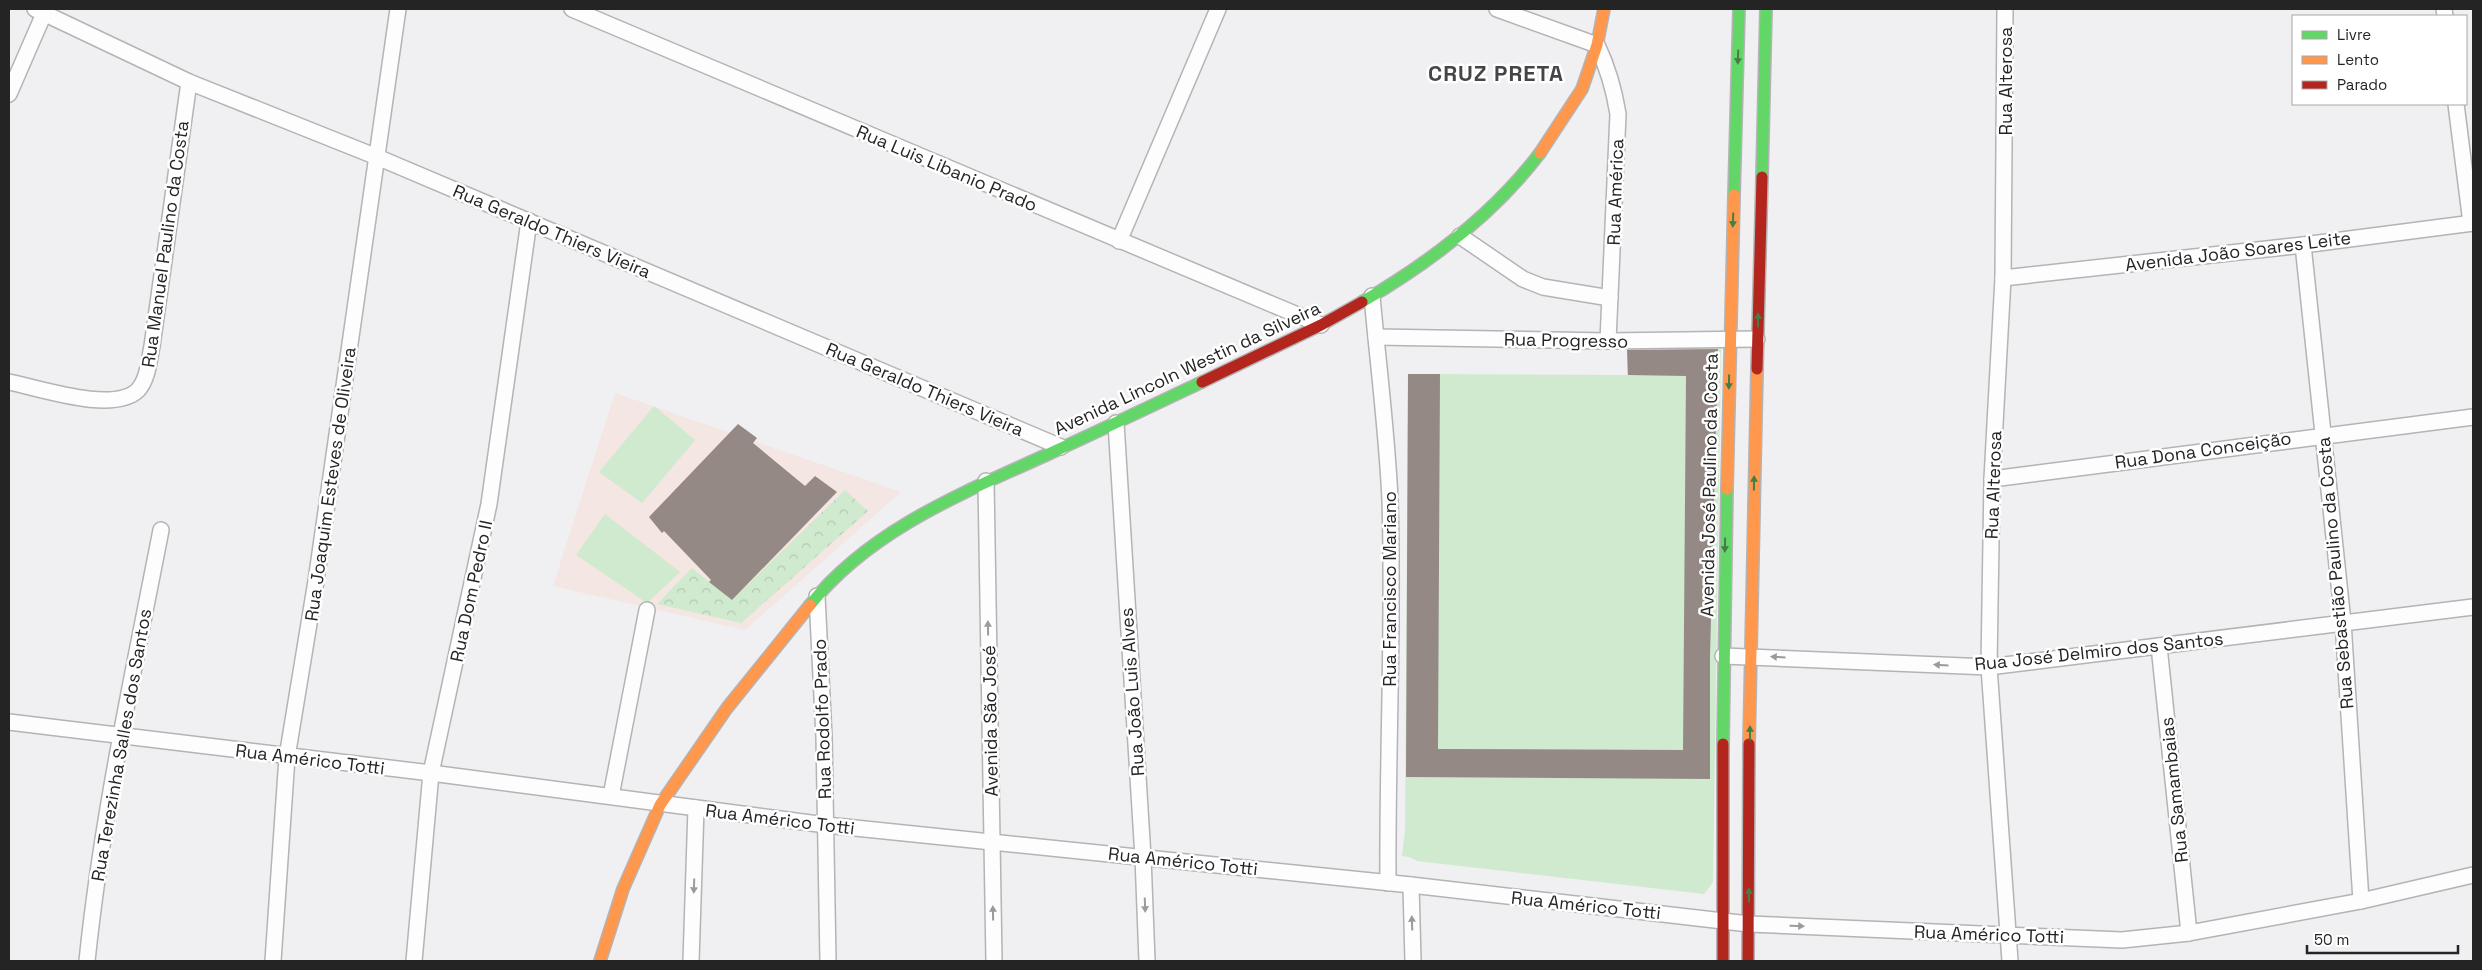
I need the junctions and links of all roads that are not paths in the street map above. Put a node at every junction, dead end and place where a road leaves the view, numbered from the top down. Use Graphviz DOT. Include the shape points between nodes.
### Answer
graph roads {
  1 [pos="398,9"];
  2 [pos="572,9"];
  3 [pos="1218,9"];
  4 [pos="1497,9"];
  5 [pos="1604,9"];
  6 [pos="1739,9"];
  7 [pos="1766,9"];
  8 [pos="2005,9"];
  9 [pos="42,10"];
  10 [pos="1597,45"];
  11 [pos="189,82"];
  12 [pos="9,94"];
  13 [pos="2456,105"];
  14 [pos="377,157"];
  15 [pos="529,221"];
  16 [pos="2472,223"];
  17 [pos="1460,236"];
  18 [pos="1119,241"];
  19 [pos="2303,245"];
  20 [pos="2003,278"];
  21 [pos="1372,296"];
  22 [pos="1610,298"];
  23 [pos="1321,325"];
  24 [pos="1376,337"];
  25 [pos="1757,339"];
  26 [pos="1730,340"];
  27 [pos="1608,342"];
  28 [pos="9,382"];
  29 [pos="2473,416"];
  30 [pos="1116,423"];
  31 [pos="2322,435"];
  32 [pos="1061,447"];
  33 [pos="1992,479"];
  34 [pos="986,481"];
  35 [pos="161,530"];
  36 [pos="816,596"];
  37 [pos="2473,607"];
  38 [pos="647,610"];
  39 [pos="2343,622"];
  40 [pos="2159,646"];
  41 [pos="1723,656"];
  42 [pos="1750,656"];
  43 [pos="1989,667"];
  44 [pos="9,722"];
  45 [pos="121,735"];
  46 [pos="287,757"];
  47 [pos="431,773"];
  48 [pos="611,796"];
  49 [pos="660,805"];
  50 [pos="696,808"];
  51 [pos="826,825"];
  52 [pos="992,843"];
  53 [pos="1143,857"];
  54 [pos="2473,875"];
  55 [pos="1388,883"];
  56 [pos="1411,885"];
  57 [pos="2361,901"];
  58 [pos="1723,921"];
  59 [pos="1749,924"];
  60 [pos="2189,933"];
  61 [pos="2009,935"];
  62 [pos="87,961"];
  63 [pos="273,961"];
  64 [pos="414,961"];
  65 [pos="600,961"];
  66 [pos="691,961"];
  67 [pos="828,961"];
  68 [pos="994,961"];
  69 [pos="1147,961"];
  70 [pos="1413,961"];
  71 [pos="1723,961"];
  72 [pos="1748,961"];
  73 [pos="2010,961"];
  1 -- 14 [label="street, Rua Joaquim Esteves de Oliveira"];
  2 -- 18 [label="street, Rua Luis Libanio Prado"];
  3 -- 18 [label="street"];
  4 -- 10 [label="street"];
  5 -- 10 [label="main road, Avenida Lincoln Westin da Silveira"];
  6 -- 26 [label="main road, Avenida José Paulino da Costa, one-way"];
  25 -- 7 [label="main road, one-way"];
  8 -- 20 [label="street, Rua Alterosa"];
  9 -- 11 [label="street, Rua Geraldo Thiers Vieira"];
  9 -- 12 [label="street"];
  10 -- 17 [label="main road, Avenida Lincoln Westin da Silveira" via="1582,90 1550,139 1495,206"];
  10 -- 22 [label="street, Rua América" via="1614,88 1618,114"];
  11 -- 14 [label="street, Rua Geraldo Thiers Vieira"];
  11 -- 28 [label="street, Rua Manuel Paulino da Costa" via="152,346 146,375 139,389 126,398 108,400 82,398"];
  13 -- 16 [label="street"];
  14 -- 15 [label="street, Rua Geraldo Thiers Vieira"];
  14 -- 46 [label="street, Rua Joaquim Esteves de Oliveira" via="316,581"];
  15 -- 32 [label="street, Rua Geraldo Thiers Vieira"];
  15 -- 47 [label="street, Rua Dom Pedro II" via="489,504"];
  16 -- 19 [label="street, Avenida João Soares Leite"];
  17 -- 21 [label="main road, Avenida Lincoln Westin da Silveira"];
  17 -- 22 [label="street" via="1523,279 1552,289"];
  18 -- 23 [label="street, Rua Luis Libanio Prado"];
  19 -- 20 [label="street, Avenida João Soares Leite"];
  19 -- 31 [label="street, Rua Sebastião Paulino da Costa"];
  20 -- 33 [label="street, Rua Alterosa"];
  21 -- 23 [label="main road, Avenida Lincoln Westin da Silveira"];
  21 -- 24 [label="street, Rua Francisco Mariano"];
  22 -- 27 [label="street, Rua América"];
  23 -- 30 [label="main road, Avenida Lincoln Westin da Silveira"];
  24 -- 27 [label="street, Rua Progresso"];
  24 -- 55 [label="street, Rua Francisco Mariano" via="1384,406 1392,572"];
  25 -- 26 [label="street, Rua Progresso"];
  42 -- 25 [label="main road, one-way"];
  26 -- 27 [label="street, Rua Progresso"];
  26 -- 41 [label="main road, Avenida José Paulino da Costa, one-way"];
  29 -- 31 [label="street, Rua Dona Conceição"];
  30 -- 32 [label="main road, Avenida Lincoln Westin da Silveira"];
  30 -- 53 [label="street, Rua João Luis Alves"];
  31 -- 33 [label="street, Rua Dona Conceição"];
  31 -- 39 [label="street, Rua Sebastião Paulino da Costa"];
  32 -- 34 [label="main road, Avenida Lincoln Westin da Silveira"];
  33 -- 43 [label="street, Rua Alterosa"];
  34 -- 36 [label="main road, Avenida Lincoln Westin da Silveira" via="900,527 846,568"];
  52 -- 34 [label="street, Avenida São José, one-way"];
  35 -- 45 [label="street, Rua Terezinha Salles dos Santos"];
  36 -- 49 [label="main road, Avenida Lincoln Westin da Silveira" via="727,708"];
  36 -- 51 [label="street, Rua Rodolfo Prado"];
  37 -- 39 [label="street, Rua José Delmiro dos Santos"];
  38 -- 48 [label="street"];
  39 -- 40 [label="street, Rua José Delmiro dos Santos"];
  39 -- 57 [label="street, Rua Sebastião Paulino da Costa"];
  40 -- 43 [label="street, Rua José Delmiro dos Santos"];
  40 -- 60 [label="street, Rua Samambaias"];
  41 -- 42 [label="street, Rua José Delmiro dos Santos"];
  41 -- 58 [label="main road, Avenida José Paulino da Costa"];
  43 -- 42 [label="street, Rua José Delmiro dos Santos, one-way"];
  59 -- 42 [label="main road, one-way"];
  43 -- 61 [label="street, Rua Alterosa"];
  44 -- 45 [label="street, Rua Américo Totti"];
  45 -- 46 [label="street, Rua Américo Totti"];
  45 -- 62 [label="street, Rua Terezinha Salles dos Santos" via="94,894"];
  46 -- 47 [label="street, Rua Américo Totti"];
  46 -- 63 [label="street, Rua Joaquim Esteves de Oliveira"];
  47 -- 48 [label="street, Rua Américo Totti"];
  47 -- 64 [label="street, Rua Dom Pedro II"];
  48 -- 49 [label="street, Rua Américo Totti"];
  49 -- 50 [label="street, Rua Américo Totti"];
  49 -- 65 [label="main road, Avenida Lincoln Westin da Silveira" via="623,889"];
  50 -- 51 [label="street, Rua Américo Totti"];
  50 -- 66 [label="street, one-way"];
  51 -- 52 [label="street, Rua Américo Totti"];
  51 -- 67 [label="street, Rua Rodolfo Prado"];
  52 -- 53 [label="street, Rua Américo Totti"];
  68 -- 52 [label="street, Avenida São José, one-way"];
  53 -- 55 [label="street, Rua Américo Totti"];
  53 -- 69 [label="street, Rua João Luis Alves, one-way"];
  54 -- 57 [label="street, Rua Américo Totti"];
  55 -- 56 [label="street, Rua Américo Totti"];
  56 -- 58 [label="street, Rua Américo Totti"];
  70 -- 56 [label="street, one-way"];
  57 -- 60 [label="street, Rua Américo Totti"];
  58 -- 59 [label="street, Rua Américo Totti"];
  58 -- 71 [label="main road, Avenida José Paulino da Costa"];
  59 -- 61 [label="street, Rua Américo Totti, one-way"];
  59 -- 72 [label="main road"];
  60 -- 61 [label="street, Rua Américo Totti" via="2122,940"];
  61 -- 73 [label="street, Rua Alterosa"];
}
